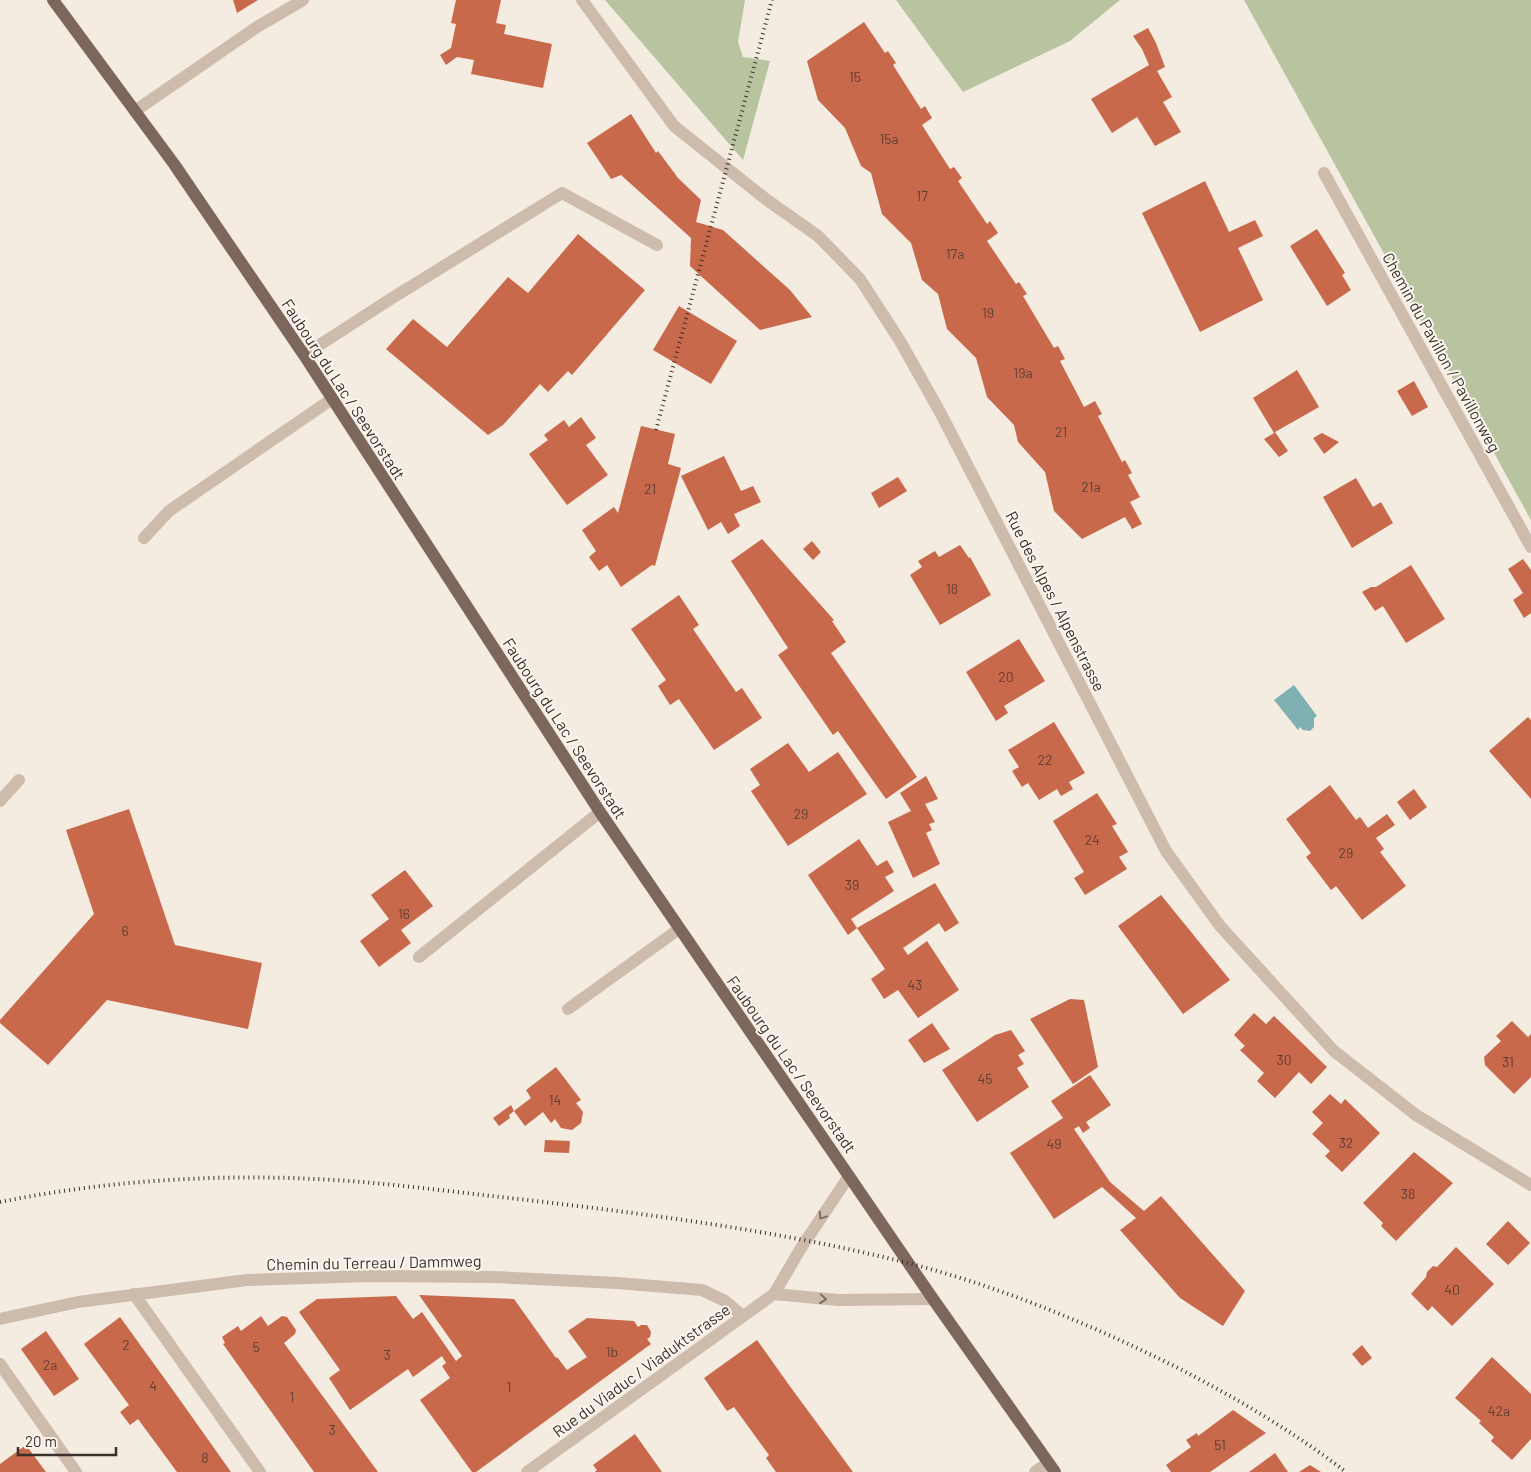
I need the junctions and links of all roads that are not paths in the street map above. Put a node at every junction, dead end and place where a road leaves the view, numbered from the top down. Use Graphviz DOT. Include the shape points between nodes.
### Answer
graph roads {
  1 [pos="53,0"];
  2 [pos="303,0"];
  3 [pos="582,0"];
  4 [pos="135,112"];
  5 [pos="1324,173"];
  6 [pos="657,245"];
  7 [pos="304,355"];
  8 [pos="332,399"];
  9 [pos="144,538"];
  10 [pos="1531,547"];
  11 [pos="19,780"];
  12 [pos="0,801"];
  13 [pos="600,812"];
  14 [pos="679,928"];
  15 [pos="419,957"];
  16 [pos="568,1009"];
  17 [pos="849,1176"];
  18 [pos="1531,1185"];
  19 [pos="134,1294"];
  20 [pos="774,1294"];
  21 [pos="933,1299"];
  22 [pos="743,1316"];
  23 [pos="0,1319"];
  24 [pos="0,1364"];
  25 [pos="1052,1467"];
  26 [pos="76,1472"];
  27 [pos="260,1472"];
  28 [pos="527,1472"];
  29 [pos="1034,1472"];
  1 -- 4 [label="main road, Faubourg du Lac / Seevorstadt"];
  2 -- 4 [label="street"];
  3 -- 18 [label="street, Rue des Alpes / Alpenstrasse" via="674,126 818,236 860,279 940,412 1166,851 1220,926 1334,1051 1416,1115"];
  4 -- 7 [label="main road, Faubourg du Lac / Seevorstadt"];
  5 -- 10 [label="street, Chemin du Pavillon / Pavillonweg"];
  6 -- 7 [label="street" via="562,193"];
  7 -- 8 [label="main road, Faubourg du Lac / Seevorstadt"];
  8 -- 9 [label="street" via="169,511"];
  8 -- 13 [label="main road, Faubourg du Lac / Seevorstadt"];
  11 -- 12 [label="street"];
  13 -- 14 [label="main road, Faubourg du Lac / Seevorstadt"];
  13 -- 15 [label="street"];
  14 -- 16 [label="street"];
  14 -- 17 [label="main road, Faubourg du Lac / Seevorstadt"];
  17 -- 20 [label="street, Rue du Viaduc / Viaduktstrasse, one-way" via="800,1248"];
  17 -- 21 [label="main road, Faubourg du Lac / Seevorstadt"];
  19 -- 22 [label="street, Chemin du Terreau / Dammweg" via="247,1280 492,1277 702,1290 725,1301"];
  19 -- 23 [label="street, Chemin du Terreau / Dammweg"];
  19 -- 27 [label="street"];
  20 -- 21 [label="street, one-way" via="838,1300"];
  20 -- 22 [label="street, Rue du Viaduc / Viaduktstrasse"];
  21 -- 25 [label="main road, Faubourg du Lac / Seevorstadt"];
  22 -- 28 [label="street, Rue du Viaduc / Viaduktstrasse"];
  24 -- 26 [label="street"];
  25 -- 29 [label="street"];
}
